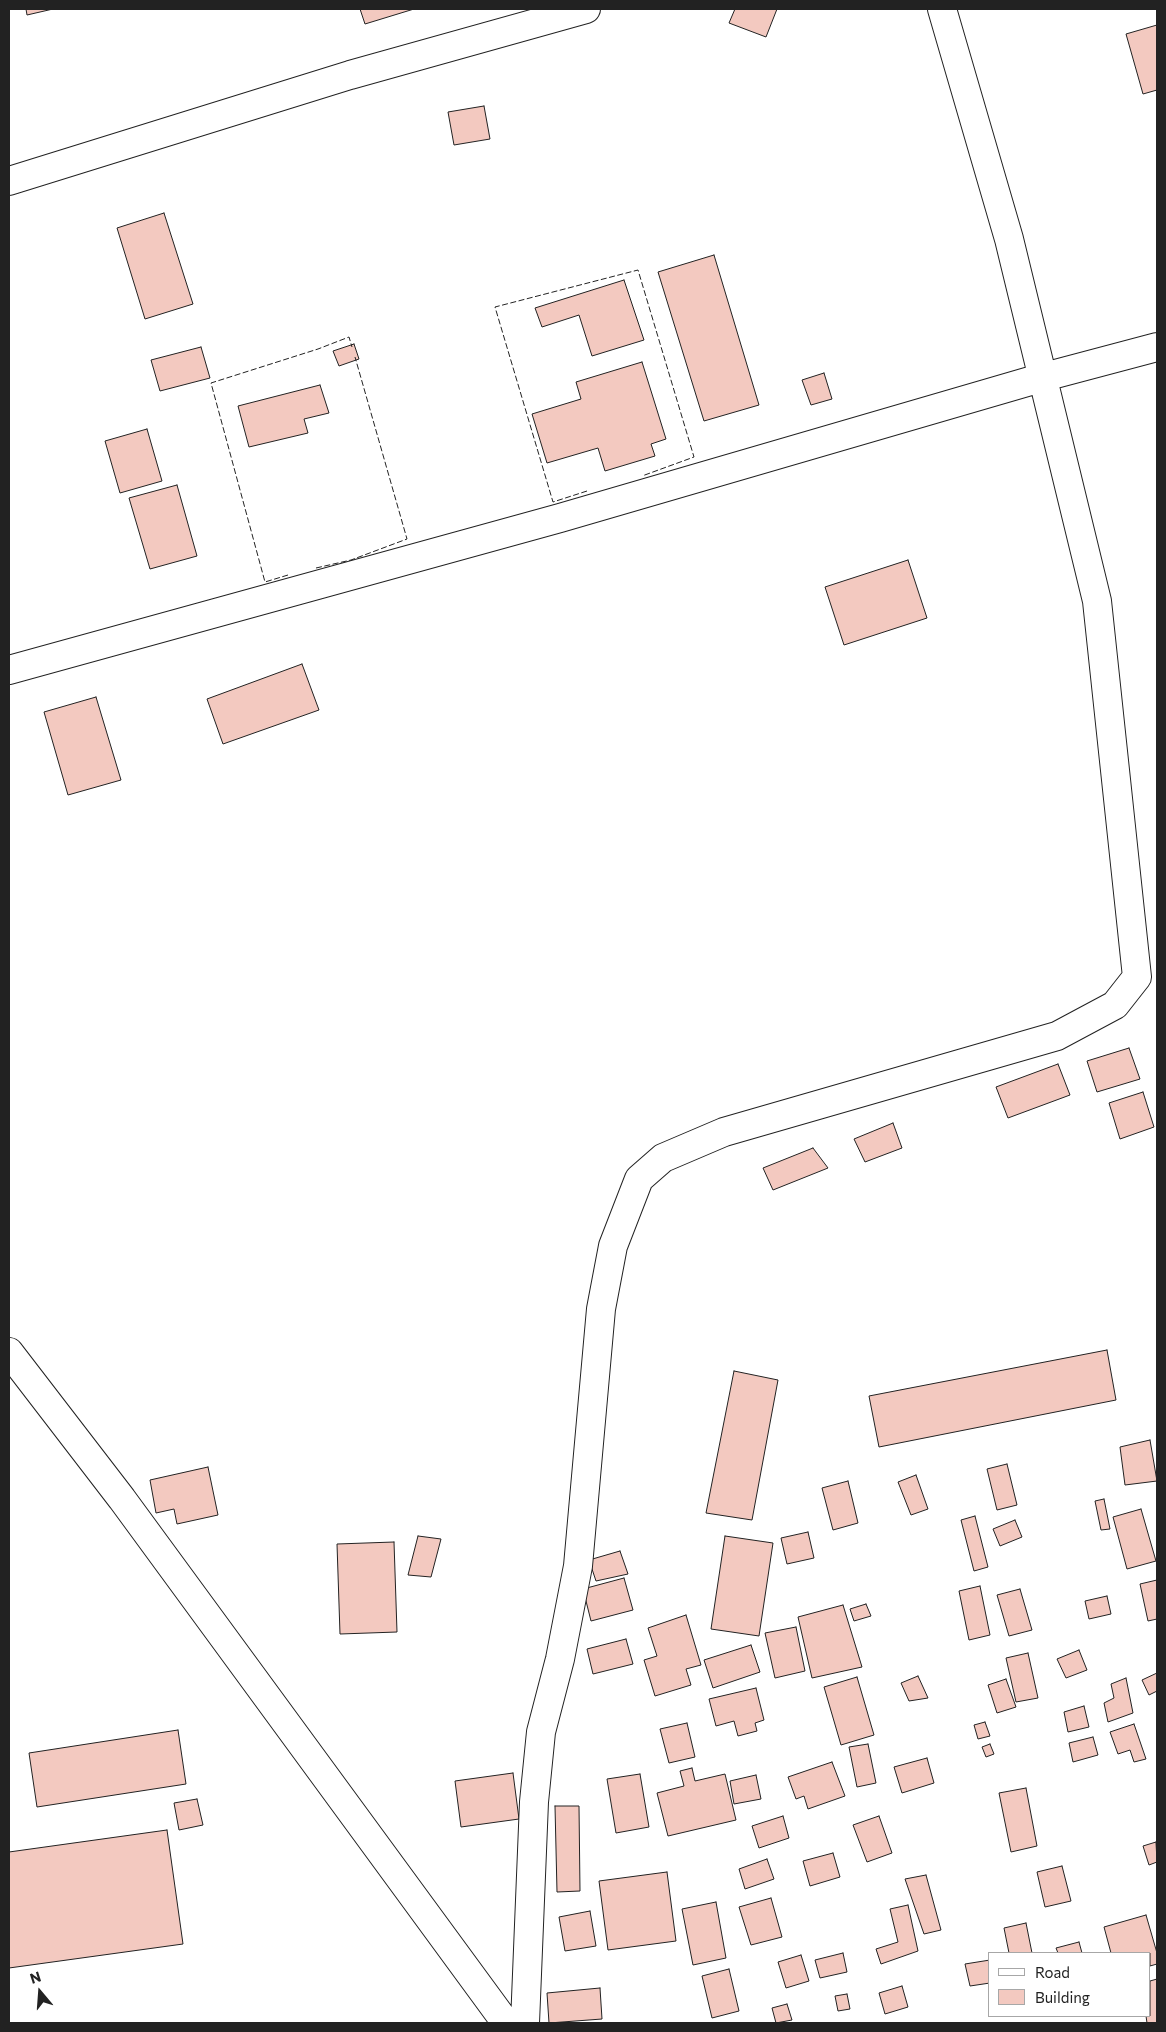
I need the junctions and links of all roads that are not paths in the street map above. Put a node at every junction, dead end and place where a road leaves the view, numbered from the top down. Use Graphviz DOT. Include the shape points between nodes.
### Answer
graph roads {
  1 [pos="586,9"];
  2 [pos="942,9"];
  3 [pos="9,181"];
  4 [pos="1157,347"];
  5 [pos="1044,377"];
  6 [pos="9,670"];
  7 [pos="1147,975"];
  8 [pos="9,1352"];
  9 [pos="506,2023"];
  10 [pos="525,2023"];
  1 -- 3 [label="street" via="350,75"];
  2 -- 5 [label="street"];
  4 -- 5 [label="street"];
  5 -- 6 [label="street" via="560,518"];
  5 -- 7 [label="street" via="1096,601"];
  7 -- 10 [label="street" via="1116,1005 1057,1036 724,1132 663,1158 639,1180 613,1246 600,1309 578,1566 560,1659 541,1732 534,1802"];
  8 -- 9 [label="street" via="122,1499"];
}
